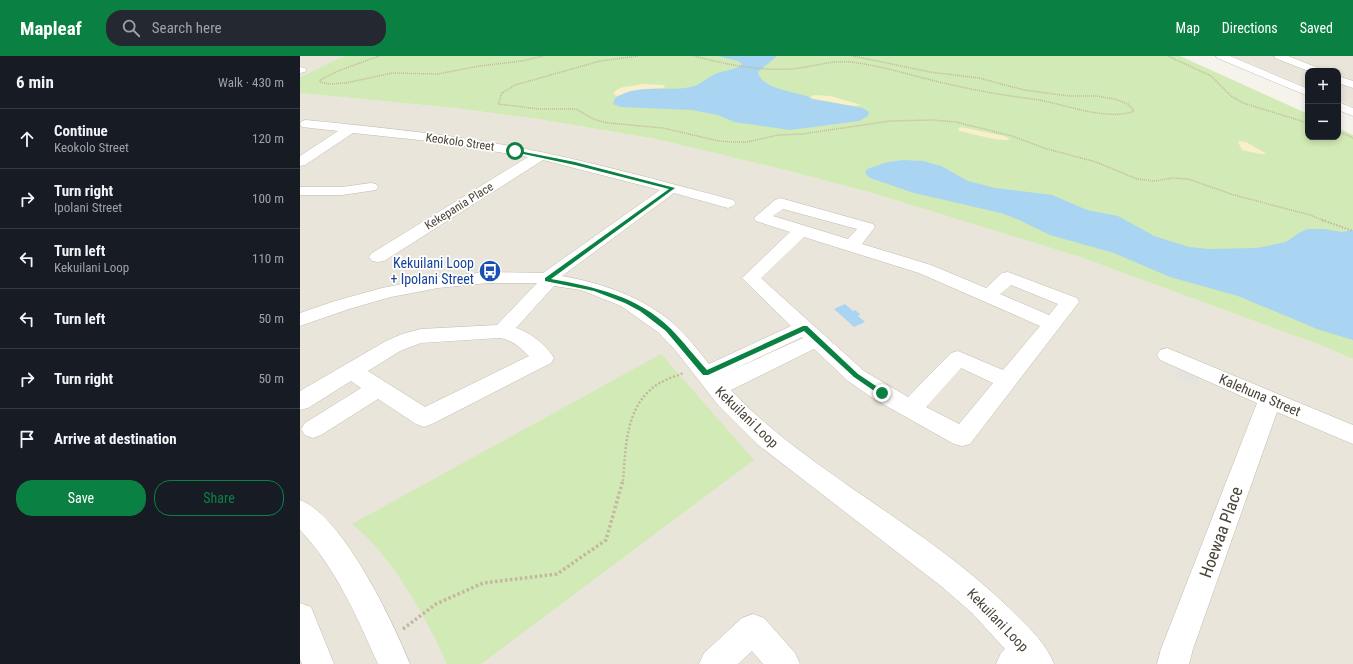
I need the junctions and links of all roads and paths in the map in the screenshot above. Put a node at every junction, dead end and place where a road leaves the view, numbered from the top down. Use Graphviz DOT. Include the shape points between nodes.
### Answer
graph roads {
  1 [pos="379,56"];
  2 [pos="543,56"];
  3 [pos="638,56"];
  4 [pos="694,56"];
  5 [pos="853,56"];
  6 [pos="1168,56"];
  7 [pos="1221,56"];
  8 [pos="1279,56"];
  9 [pos="1309,68"];
  10 [pos="1341,80"];
  11 [pos="1353,85"];
  12 [pos="1305,92"];
  13 [pos="1341,107"];
  14 [pos="1353,112"];
  15 [pos="1305,122"];
  16 [pos="306,124"];
  17 [pos="351,128"];
  18 [pos="1341,132"];
  19 [pos="1353,138"];
  20 [pos="540,156"];
  21 [pos="300,162"];
  22 [pos="371,187"];
  23 [pos="672,188"];
  24 [pos="300,190"];
  25 [pos="728,203"];
  26 [pos="802,230"];
  27 [pos="1353,231"];
  28 [pos="852,245"];
  29 [pos="378,257"];
  30 [pos="549,280"];
  31 [pos="988,296"];
  32 [pos="300,320"];
  33 [pos="1053,324"];
  34 [pos="502,331"];
  35 [pos="811,334"];
  36 [pos="1167,355"];
  37 [pos="352,371"];
  38 [pos="707,376"];
  39 [pos="1007,380"];
  40 [pos="378,388"];
  41 [pos="1270,399"];
  42 [pos="300,402"];
  43 [pos="910,409"];
  44 [pos="313,429"];
  45 [pos="1353,436"];
  46 [pos="300,512"];
  47 [pos="300,618"];
  48 [pos="389,653"];
  49 [pos="1026,659"];
  50 [pos="318,664"];
  51 [pos="715,664"];
  52 [pos="784,664"];
  53 [pos="1173,664"];
  1 -- 2 [label="path" via="328,75 320,82 346,83 392,73 438,74"];
  3 -- 27 [label="path" via="600,61 515,85 502,93 498,104 539,109 576,109 608,124 663,128 732,142 884,122 956,122 1092,161 1137,179 1188,179 1230,194 1310,215"];
  4 -- 5 [label="path" via="764,69 850,62 991,94 1048,101 1091,111 1119,114 1134,111 1128,104 1115,99 1024,90 979,78 930,72"];
  6 -- 15 [label="path" via="1211,76 1231,96 1243,103"];
  7 -- 12 [label="street"];
  8 -- 9 [label="street"];
  10 -- 11 [label="street"];
  13 -- 14 [label="street"];
  16 -- 17 [label="street, Keokolo Street"];
  17 -- 20 [label="street, Keokolo Street" via="466,143"];
  17 -- 21 [label="street"];
  18 -- 19 [label="path"];
  20 -- 23 [label="street, Keokolo Street"];
  20 -- 29 [label="street, Kekepania Place"];
  22 -- 24 [label="street" via="342,191"];
  23 -- 25 [label="street, Keokolo Street"];
  23 -- 30 [label="street"];
  26 -- 28 [label="street"];
  26 -- 28 [label="street" via="762,218 780,203 867,227"];
  26 -- 35 [label="street" via="751,278"];
  28 -- 31 [label="street" via="926,269"];
  30 -- 32 [label="street, Kekuilani Loop" via="501,277 435,283 364,298"];
  30 -- 34 [label="street"];
  30 -- 38 [label="street, Kekuilani Loop" via="595,289 642,310 668,330"];
  31 -- 33 [label="street"];
  31 -- 33 [label="street" via="1008,277 1070,302"];
  33 -- 39 [label="street"];
  34 -- 37 [label="street" via="415,337 393,346"];
  34 -- 40 [label="street" via="522,338 544,358 424,418"];
  35 -- 38 [label="street"];
  35 -- 43 [label="street" via="856,376"];
  36 -- 41 [label="street, Kalehuna Street"];
  37 -- 40 [label="street"];
  37 -- 42 [label="street"];
  38 -- 48 [label="path" via="658,384 637,404 627,435 623,484 606,540 557,574 483,583 436,604"];
  38 -- 49 [label="street, Kekuilani Loop" via="755,427 784,453 968,589 999,618"];
  39 -- 43 [label="street" via="958,358"];
  39 -- 43 [label="street" via="962,437"];
  40 -- 44 [label="street"];
  41 -- 45 [label="street, Kalehuna Street"];
  41 -- 53 [label="street, Hoewaa Place"];
  46 -- 48 [label="street" via="330,544 346,566"];
  47 -- 50 [label="street"];
  51 -- 52 [label="street" via="753,629"];
}
